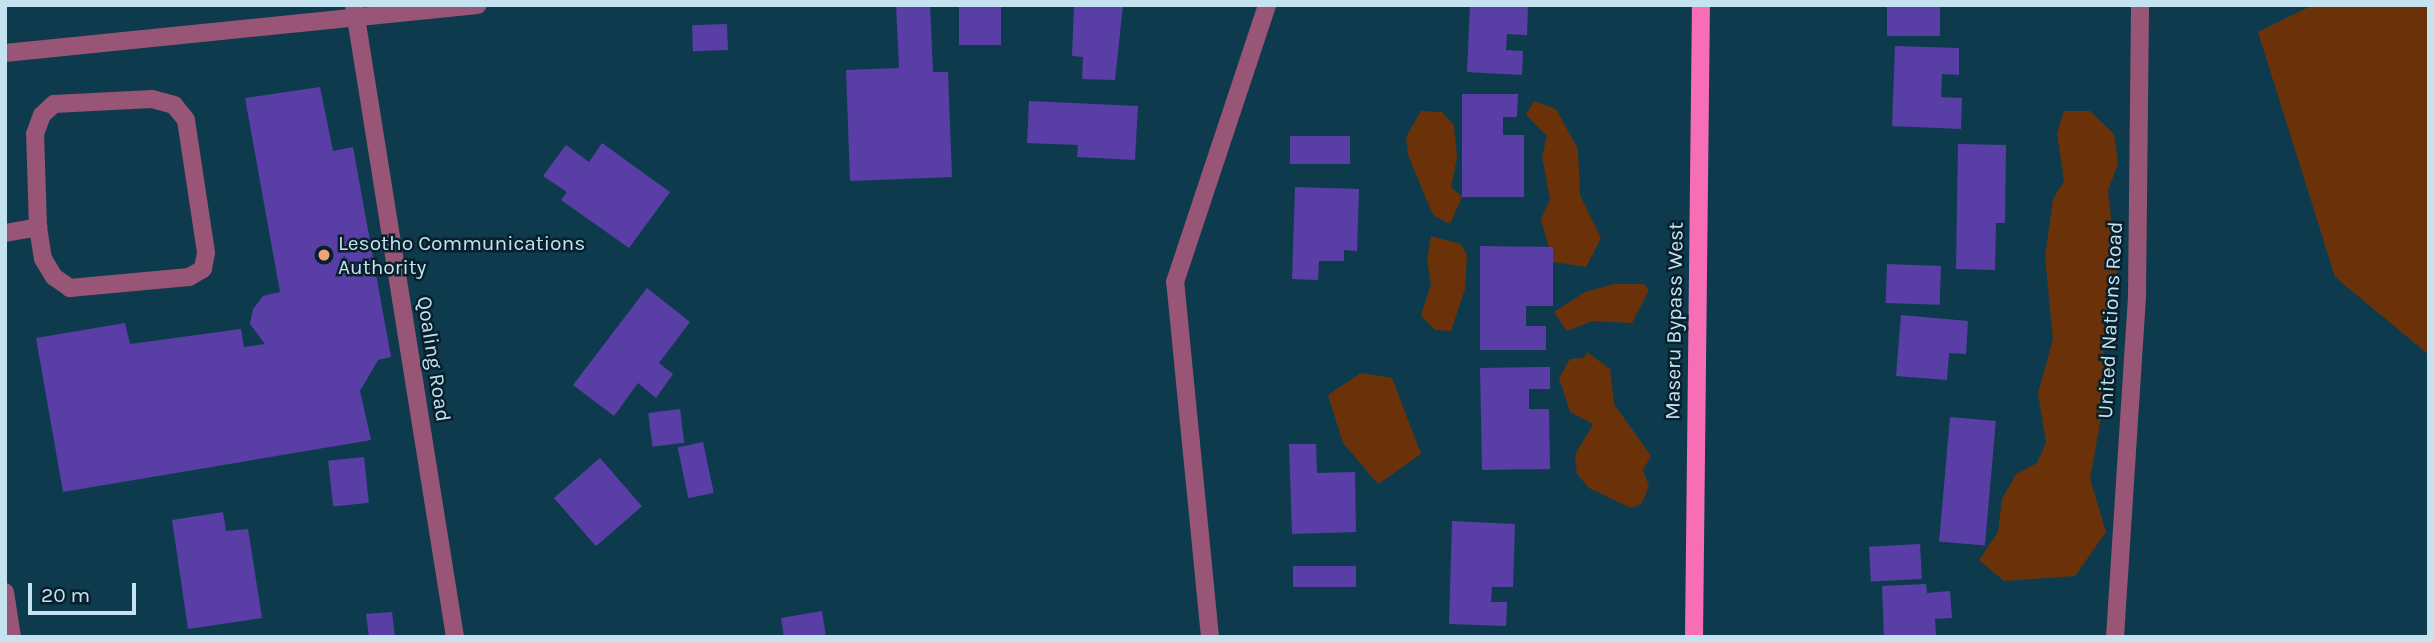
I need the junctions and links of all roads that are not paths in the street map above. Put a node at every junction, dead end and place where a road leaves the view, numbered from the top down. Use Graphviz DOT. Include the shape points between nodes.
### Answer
graph roads {
  1 [pos="478,5"];
  2 [pos="1267,5"];
  3 [pos="1701,5"];
  4 [pos="2140,5"];
  5 [pos="355,12"];
  6 [pos="5,53"];
  7 [pos="38,226"];
  8 [pos="5,233"];
  9 [pos="5,592"];
  10 [pos="12,637"];
  11 [pos="455,637"];
  12 [pos="1210,637"];
  13 [pos="1694,637"];
  14 [pos="2115,637"];
  1 -- 5 [label="street"];
  2 -- 12 [label="street" via="1175,282"];
  3 -- 13 [label="main road, Maseru Bypass West"];
  4 -- 14 [label="street, United Nations Road" via="2137,294"];
  5 -- 6 [label="street"];
  5 -- 11 [label="street, Qoaling Road"];
  7 -- 7 [label="street" via="35,134 42,115 54,104 152,99 174,105 186,120 206,253 203,270 189,277 70,288 54,277 43,259"];
  7 -- 8 [label="street"];
  9 -- 10 [label="street"];
}
